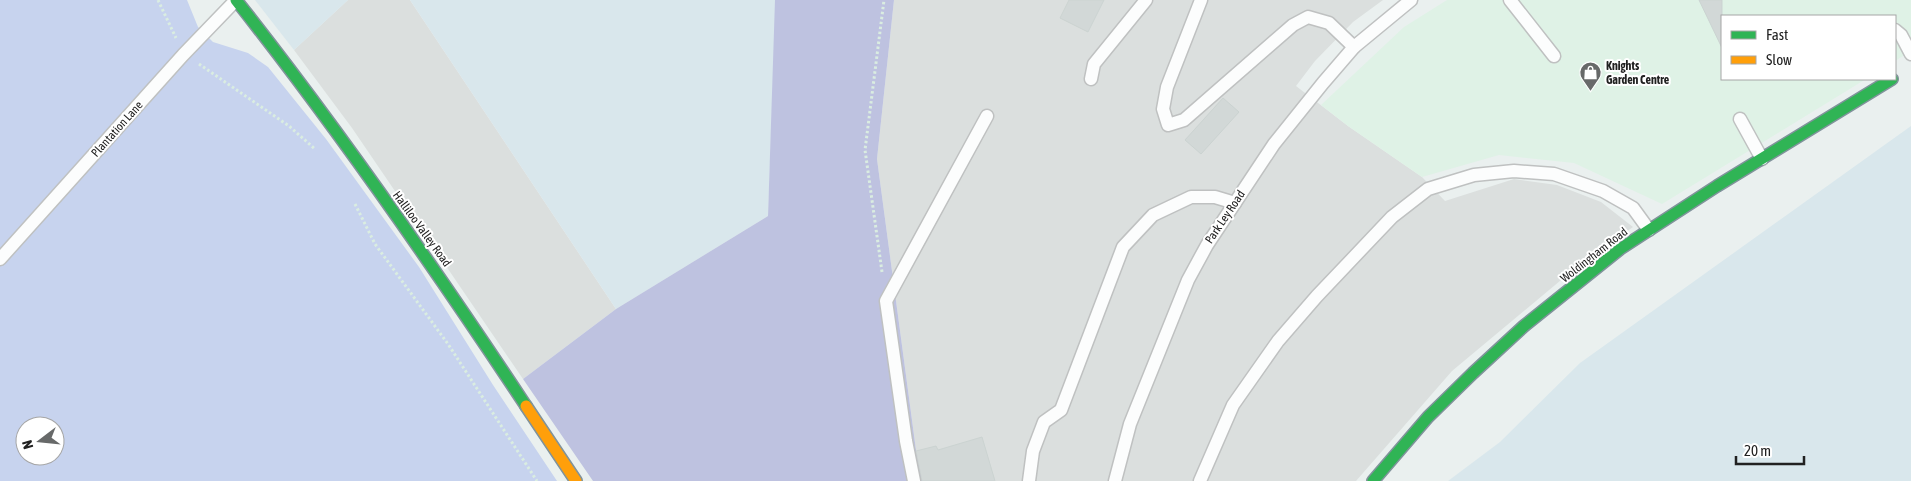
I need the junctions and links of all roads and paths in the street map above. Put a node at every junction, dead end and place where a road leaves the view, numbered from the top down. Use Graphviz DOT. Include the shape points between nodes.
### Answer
graph roads {
  1 [pos="158,0"];
  2 [pos="236,0"];
  3 [pos="884,0"];
  4 [pos="1146,0"];
  5 [pos="1201,0"];
  6 [pos="1411,0"];
  7 [pos="1510,0"];
  8 [pos="1896,31"];
  9 [pos="1354,47"];
  10 [pos="183,54"];
  11 [pos="1911,54"];
  12 [pos="1554,56"];
  13 [pos="1091,80"];
  14 [pos="1890,80"];
  15 [pos="987,116"];
  16 [pos="1740,119"];
  17 [pos="321,155"];
  18 [pos="1762,159"];
  19 [pos="351,197"];
  20 [pos="1235,204"];
  21 [pos="1649,230"];
  22 [pos="0,259"];
  23 [pos="886,301"];
  24 [pos="537,481"];
  25 [pos="576,481"];
  26 [pos="914,481"];
  27 [pos="1029,481"];
  28 [pos="1115,481"];
  29 [pos="1200,481"];
  30 [pos="1373,481"];
  1 -- 10 [label="path"];
  2 -- 10 [label="lane, Plantation Lane"];
  2 -- 25 [label="street, Halliloo Valley Road" via="434,268"];
  3 -- 23 [label="path" via="865,150"];
  4 -- 13 [label="lane" via="1094,64"];
  5 -- 9 [label="lane" via="1167,87 1163,109 1168,125 1184,120 1293,25 1308,17 1329,23"];
  6 -- 9 [label="lane, Park Ley Road"];
  7 -- 12 [label="lane"];
  8 -- 11 [label="lane"];
  9 -- 20 [label="lane, Park Ley Road" via="1274,144"];
  10 -- 17 [label="path" via="289,126"];
  10 -- 22 [label="lane, Plantation Lane"];
  14 -- 18 [label="street, Woldingham Road"];
  15 -- 23 [label="lane"];
  16 -- 18 [label="lane"];
  18 -- 21 [label="street, Woldingham Road"];
  19 -- 24 [label="path" via="375,244 448,344"];
  20 -- 27 [label="lane" via="1215,197 1191,197 1153,215 1123,247 1061,410 1044,422 1033,451"];
  20 -- 28 [label="lane, Park Ley Road" via="1206,245 1188,280 1130,424"];
  21 -- 29 [label="lane" via="1633,208 1603,192 1554,174 1514,171 1474,175 1428,189 1392,217 1278,341 1233,405"];
  21 -- 30 [label="street, Woldingham Road" via="1620,249 1524,326 1428,417"];
  23 -- 26 [label="lane"];
}
